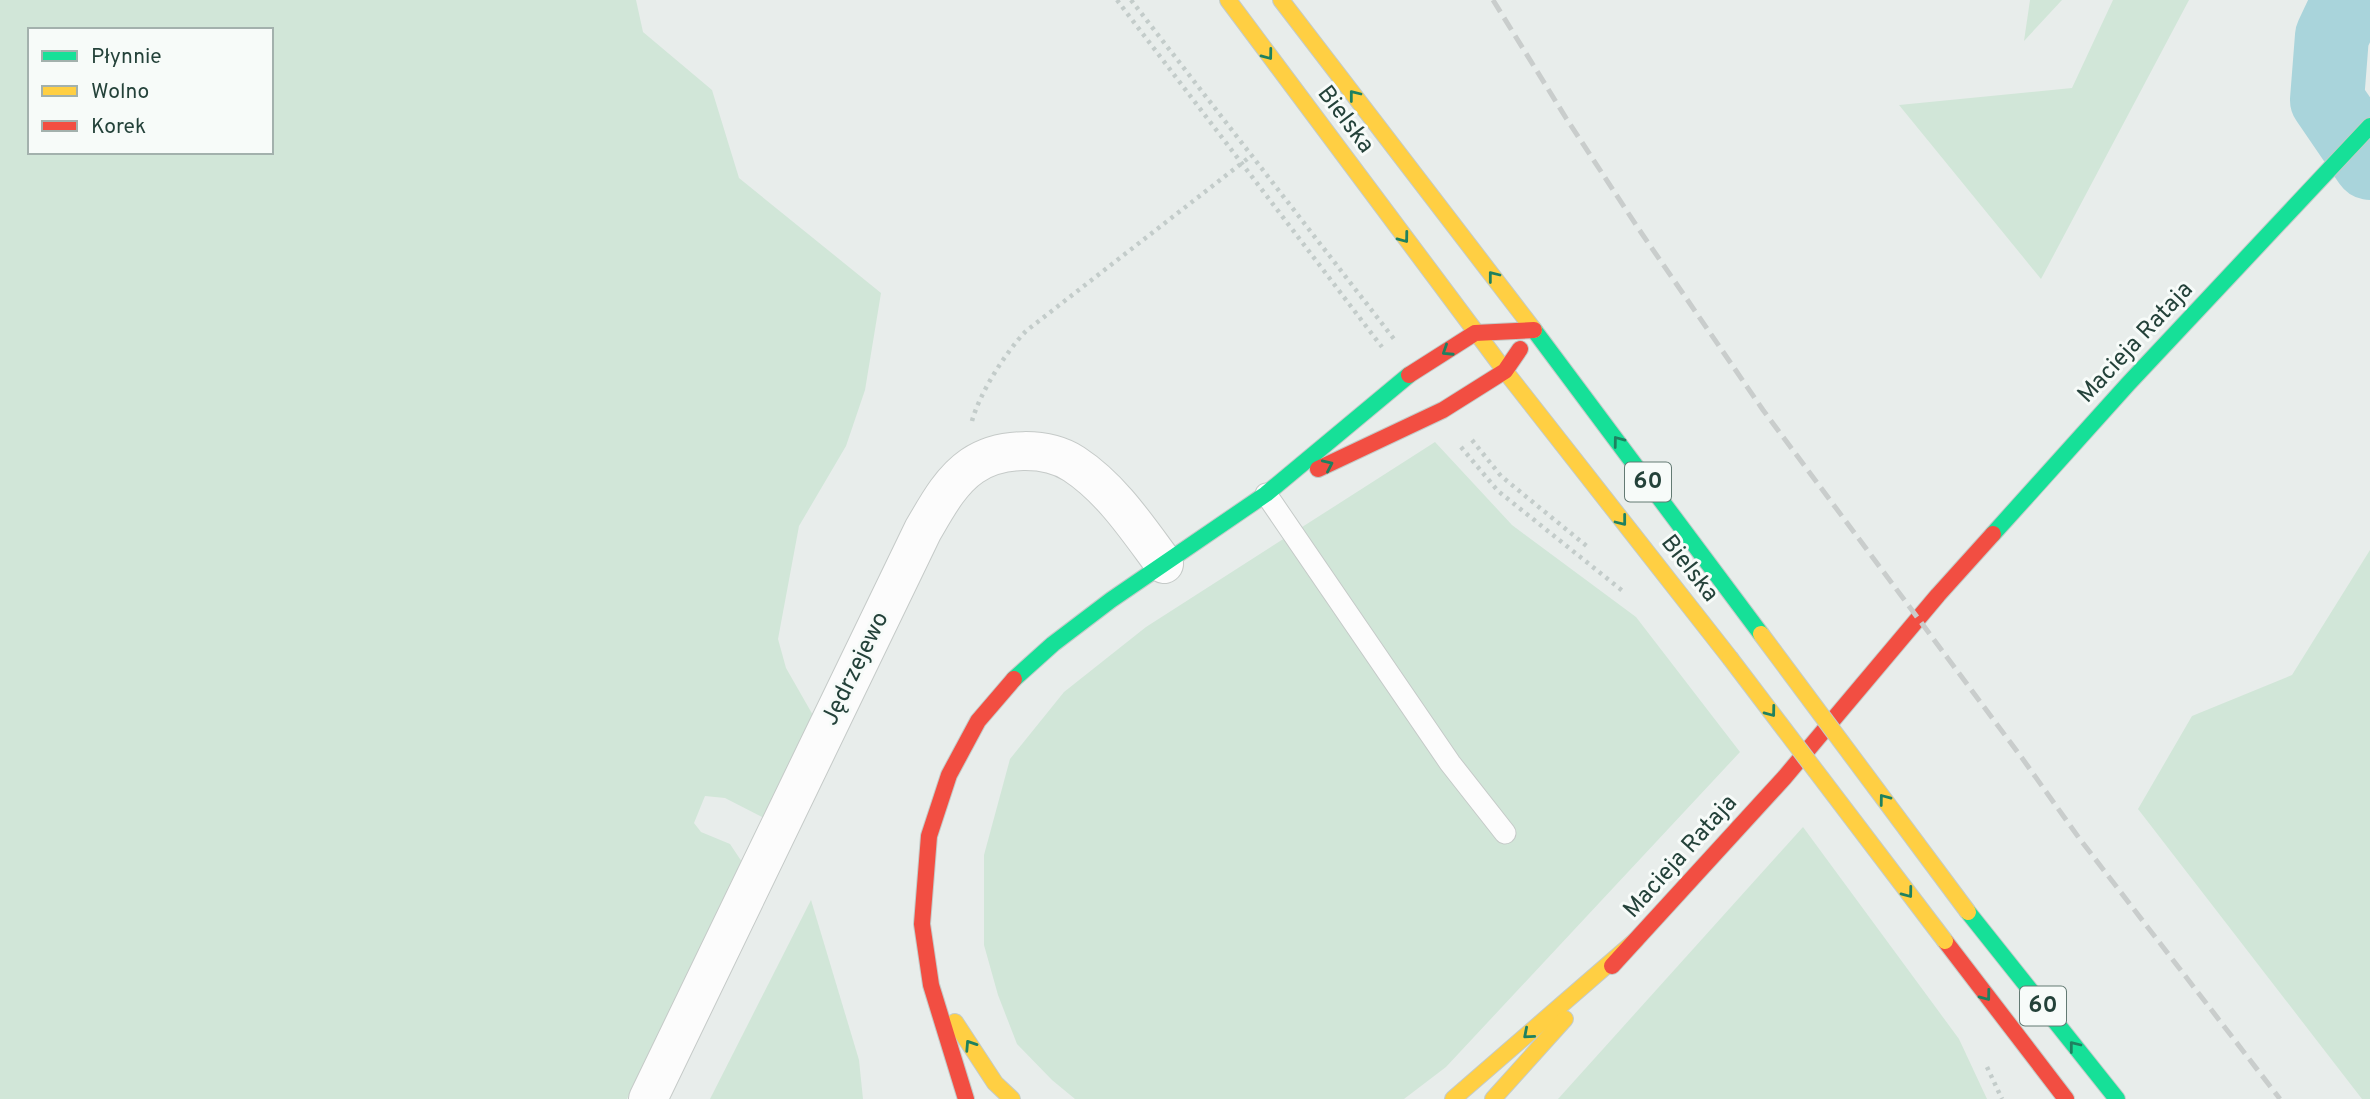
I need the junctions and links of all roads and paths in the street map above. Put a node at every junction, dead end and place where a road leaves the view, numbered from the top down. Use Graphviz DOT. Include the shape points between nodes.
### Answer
graph roads {
  1 [pos="1228,0"];
  2 [pos="1281,0"];
  3 [pos="2370,126"];
  4 [pos="1251,156"];
  5 [pos="1534,330"];
  6 [pos="1475,333"];
  7 [pos="1505,371"];
  8 [pos="972,466"];
  9 [pos="1266,494"];
  10 [pos="1164,564"];
  11 [pos="1505,833"];
  12 [pos="1635,941"];
  13 [pos="931,985"];
  14 [pos="648,1099"];
  15 [pos="966,1099"];
  16 [pos="1012,1099"];
  17 [pos="1453,1099"];
  18 [pos="1493,1099"];
  19 [pos="2066,1099"];
  20 [pos="2117,1099"];
  1 -- 6 [label="main road, Bielska / 60, one-way"];
  5 -- 2 [label="main road, Bielska / 60, one-way"];
  3 -- 12 [label="main road, Macieja Rataja" via="1938,594 1784,778"];
  4 -- 8 [label="path" via="1012,346 972,417"];
  5 -- 6 [label="main road"];
  5 -- 7 [label="main road"];
  20 -- 5 [label="main road, Bielska / 60, one-way, bridge" via="1968,912"];
  6 -- 7 [label="main road, Bielska / 60"];
  6 -- 9 [label="main road, one-way" via="1409,375"];
  9 -- 7 [label="main road, one-way" via="1433,415"];
  7 -- 19 [label="main road, Bielska / 60, one-way, bridge"];
  8 -- 10 [label="street, Jędrzejewo" via="1007,453 1043,452 1064,458 1110,496"];
  8 -- 14 [label="street, Jędrzejewo" via="939,502 923,530"];
  9 -- 10 [label="main road"];
  9 -- 11 [label="lane" via="1450,763"];
  10 -- 13 [label="main road" via="1053,644 1014,679 978,721 949,775 929,836 922,923"];
  12 -- 17 [label="main road, one-way"];
  12 -- 18 [label="main road, Macieja Rataja"];
  13 -- 15 [label="main road"];
  16 -- 13 [label="main road, one-way" via="995,1083"];
}
